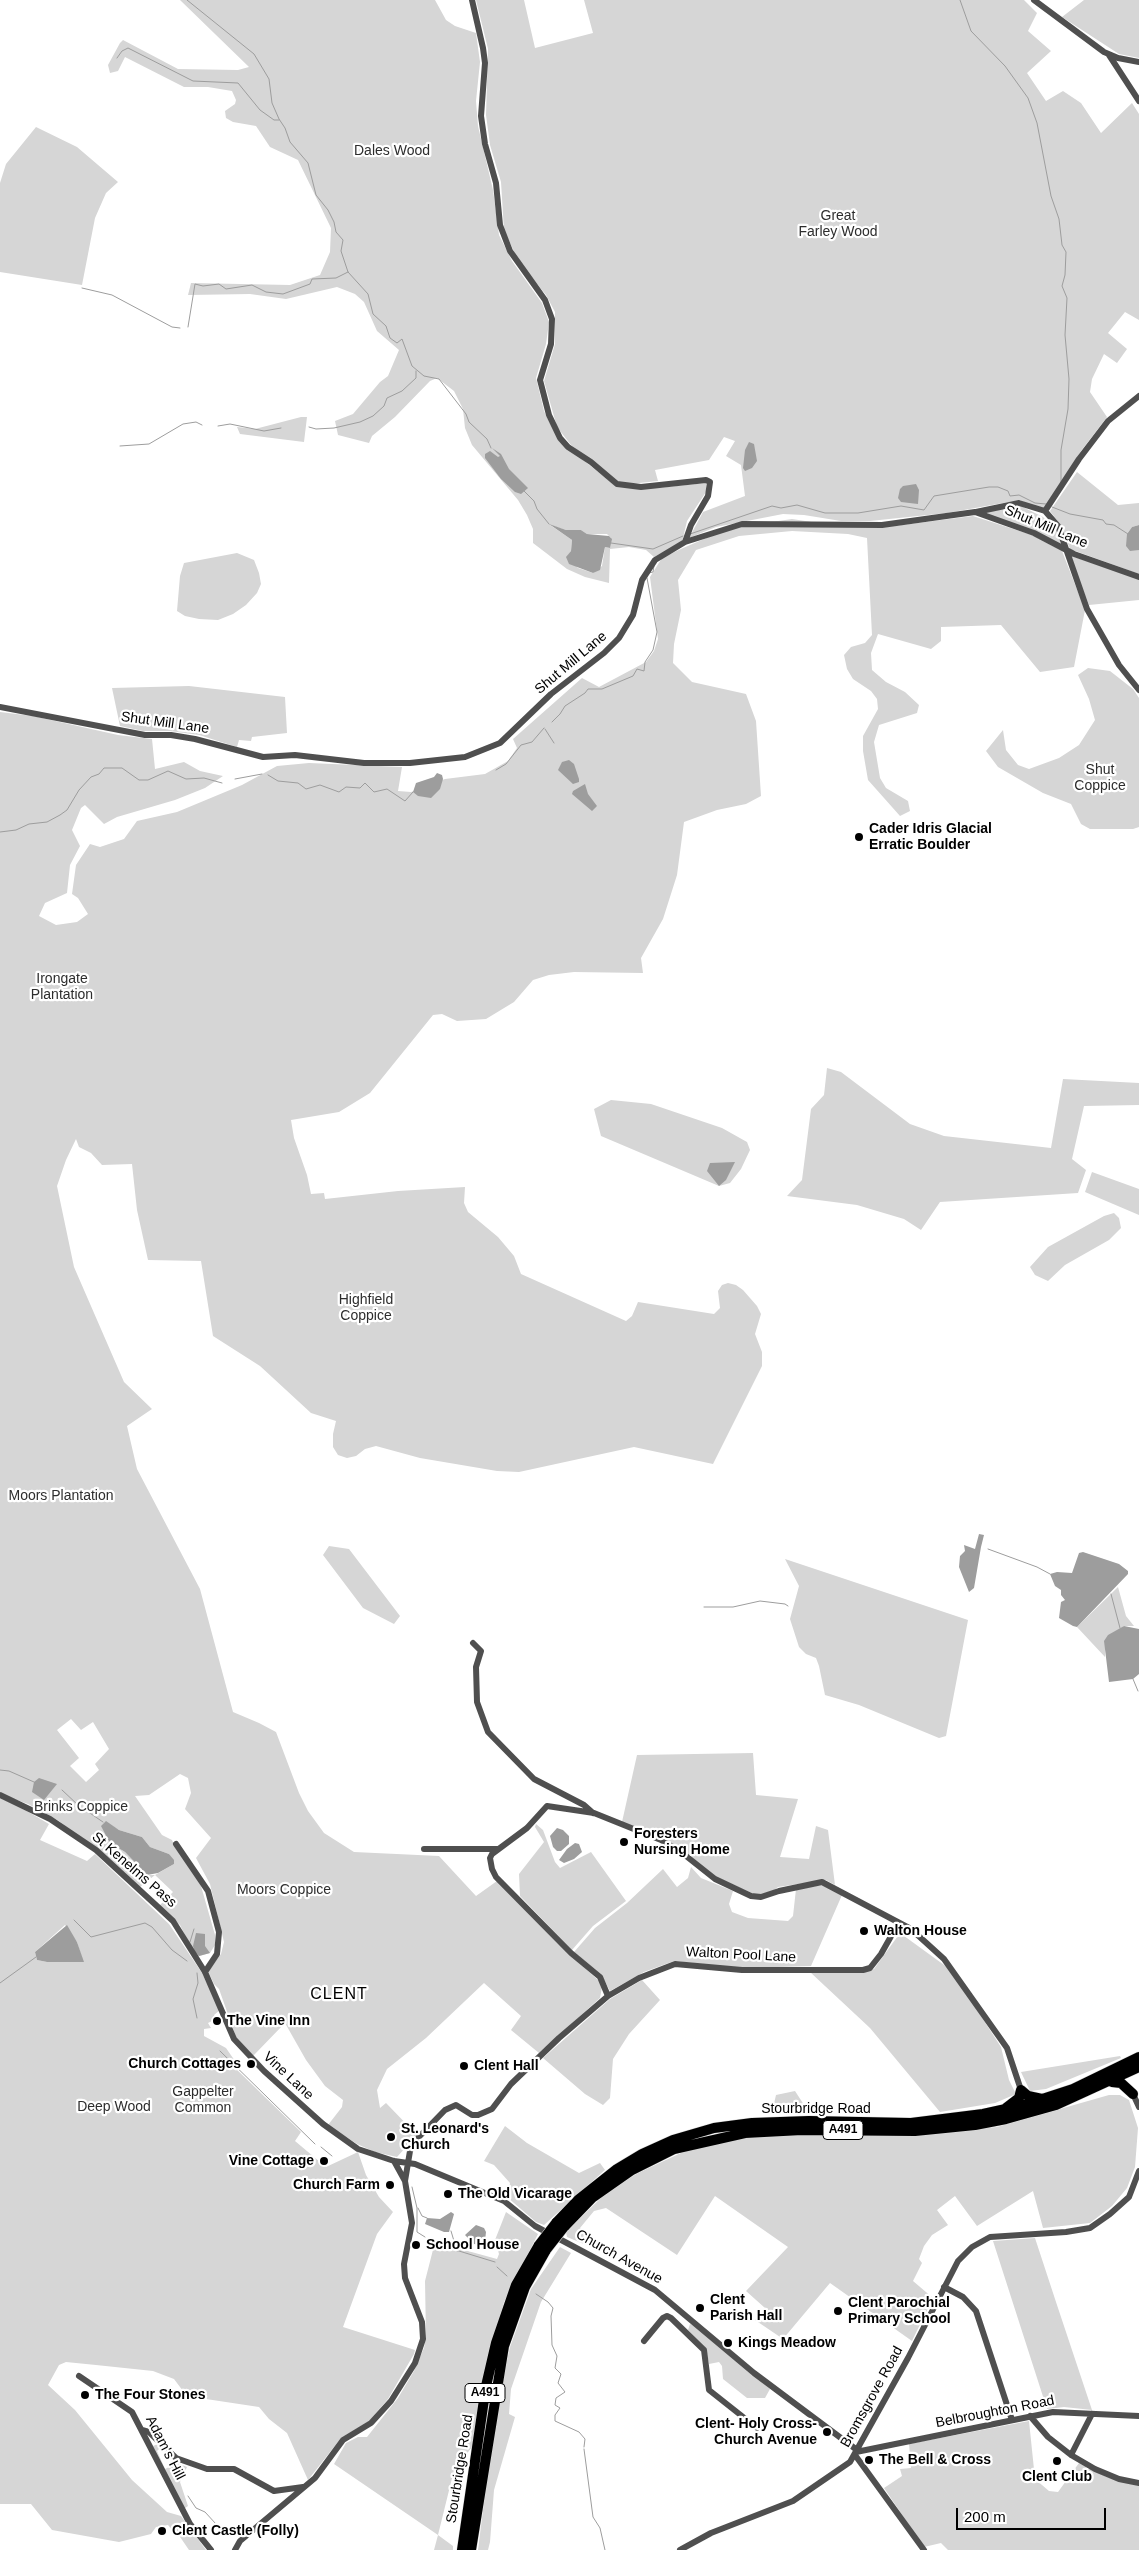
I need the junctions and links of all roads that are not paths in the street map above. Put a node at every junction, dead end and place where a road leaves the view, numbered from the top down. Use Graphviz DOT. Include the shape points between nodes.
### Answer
graph roads {
  1 [pos="472,0"];
  2 [pos="1034,0"];
  3 [pos="1109,55"];
  4 [pos="1139,62"];
  5 [pos="1139,100"];
  6 [pos="1139,396"];
  7 [pos="1045,511"];
  8 [pos="975,512"];
  9 [pos="686,538"];
  10 [pos="1065,551"];
  11 [pos="1139,577"];
  12 [pos="1139,690"];
  13 [pos="0,707"];
  14 [pos="473,1643"];
  15 [pos="0,1795"];
  16 [pos="594,1813"];
  17 [pos="176,1844"];
  18 [pos="424,1849"];
  19 [pos="500,1849"];
  20 [pos="898,1924"];
  21 [pos="205,1972"];
  22 [pos="608,1996"];
  23 [pos="1139,2057"];
  24 [pos="1139,2069"];
  25 [pos="1112,2082"];
  26 [pos="1021,2090"];
  27 [pos="1133,2094"];
  28 [pos="1043,2099"];
  29 [pos="1139,2107"];
  30 [pos="1004,2110"];
  31 [pos="394,2160"];
  32 [pos="408,2163"];
  33 [pos="1139,2170"];
  34 [pos="405,2181"];
  35 [pos="560,2225"];
  36 [pos="543,2247"];
  37 [pos="944,2287"];
  38 [pos="689,2318"];
  39 [pos="683,2329"];
  40 [pos="644,2341"];
  41 [pos="78,2376"];
  42 [pos="1092,2414"];
  43 [pos="1030,2416"];
  44 [pos="1139,2416"];
  45 [pos="1012,2420"];
  46 [pos="757,2428"];
  47 [pos="142,2430"];
  48 [pos="158,2440"];
  49 [pos="150,2446"];
  50 [pos="856,2453"];
  51 [pos="1071,2455"];
  52 [pos="1139,2483"];
  53 [pos="304,2487"];
  54 [pos="211,2550"];
  55 [pos="235,2550"];
  56 [pos="462,2550"];
  57 [pos="471,2550"];
  58 [pos="680,2550"];
  59 [pos="924,2550"];
  1 -- 9 [label="street" via="485,63 481,116 496,183 500,225 510,251 545,300 552,319 551,344 540,380 549,415 560,438 617,484 641,487 710,482 708,496"];
  2 -- 3 [label="street"];
  3 -- 4 [label="street"];
  3 -- 5 [label="street"];
  6 -- 7 [label="street" via="1108,421"];
  7 -- 8 [label="street" via="1020,503"];
  7 -- 10 [label="street" via="1058,526"];
  8 -- 9 [label="street, Shut Mill Lane" via="882,525 742,524"];
  8 -- 10 [label="street, Shut Mill Lane" via="1034,533"];
  9 -- 13 [label="street, Shut Mill Lane" via="662,554 647,570 630,621 604,653 551,694 500,743 465,757 410,763 330,761 295,755 263,757 195,739 145,735"];
  10 -- 11 [label="street, Shut Mill Lane"];
  10 -- 12 [label="street" via="1087,609 1119,664"];
  14 -- 16 [label="street" via="481,1651 476,1667 477,1702 488,1732 534,1779"];
  15 -- 21 [label="street, St Kenelms Pass" via="50,1819 113,1865 173,1921"];
  16 -- 19 [label="street" via="546,1806"];
  16 -- 20 [label="street" via="668,1844 715,1879 751,1896 761,1897 822,1882"];
  17 -- 21 [label="street" via="208,1891 219,1932 217,1954"];
  18 -- 19 [label="street"];
  19 -- 22 [label="street" via="490,1858 496,1877 600,1977"];
  20 -- 22 [label="street, Walton Pool Lane" via="881,1954 870,1968 863,1970 742,1970 675,1964 639,1978"];
  20 -- 26 [label="street" via="944,1959 1007,2048"];
  21 -- 31 [label="street, Vine Lane" via="234,2039 244,2052 322,2124 358,2149"];
  22 -- 32 [label="street, Walton Pool Lane" via="511,2084 492,2109 478,2115 456,2105 445,2110 419,2136 410,2151"];
  23 -- 28 [label="highway, Stourbridge Road / A491" via="1109,2073"];
  24 -- 25 [label="highway, Stourbridge Road / A491"];
  24 -- 27 [label="highway" via="1132,2082"];
  25 -- 27 [label="highway" via="1121,2083"];
  25 -- 35 [label="highway, Stourbridge Road / A491" via="1056,2105 975,2125 915,2131 782,2131 714,2138 674,2149 632,2170"];
  26 -- 28 [label="highway" via="1028,2096"];
  26 -- 30 [label="highway" via="1019,2098"];
  27 -- 29 [label="street"];
  28 -- 30 [label="highway, Stourbridge Road / A491"];
  30 -- 35 [label="highway, Stourbridge Road / A491" via="911,2123 752,2122 714,2128 673,2140 617,2169 578,2200"];
  31 -- 32 [label="street, Church Avenue"];
  31 -- 34 [label="street"];
  32 -- 34 [label="street, Walton Pool Lane"];
  32 -- 38 [label="street, Church Avenue" via="504,2201 535,2226 655,2290"];
  33 -- 37 [label="street, Bromsgrove Road" via="1129,2197 1090,2228 990,2237 972,2247 958,2262"];
  34 -- 53 [label="street" via="412,2223 404,2264 405,2278 422,2322 423,2338 419,2353 391,2401 371,2423 343,2440 315,2478"];
  35 -- 36 [label="highway, Stourbridge Road / A491, bridge"];
  36 -- 56 [label="highway, Stourbridge Road / A491" via="516,2284 496,2343 486,2386"];
  36 -- 57 [label="highway, Stourbridge Road / A491" via="504,2346"];
  37 -- 45 [label="street" via="963,2297 976,2311"];
  37 -- 50 [label="street, Bromsgrove Road"];
  38 -- 39 [label="street"];
  38 -- 50 [label="street, Church Avenue"];
  39 -- 40 [label="street" via="667,2316"];
  39 -- 46 [label="street" via="704,2350 709,2390"];
  41 -- 47 [label="street, Adam's Hill" via="126,2406"];
  42 -- 43 [label="street, Belbroughton Road" via="1053,2412"];
  42 -- 44 [label="street, Belbroughton Road"];
  42 -- 51 [label="street"];
  43 -- 45 [label="street, Belbroughton Road"];
  43 -- 51 [label="street" via="1048,2437"];
  45 -- 50 [label="street, Belbroughton Road"];
  47 -- 48 [label="street"];
  47 -- 49 [label="street, Adam's Hill"];
  48 -- 49 [label="street"];
  48 -- 53 [label="street" via="176,2458 207,2469 234,2469 274,2491"];
  49 -- 54 [label="street, Adam's Hill" via="190,2524"];
  50 -- 58 [label="street, Bromsgrove Road" via="835,2474 793,2502 711,2532"];
  50 -- 59 [label="street, Church Avenue"];
  51 -- 52 [label="street" via="1119,2479"];
  53 -- 55 [label="street" via="240,2541"];
}
